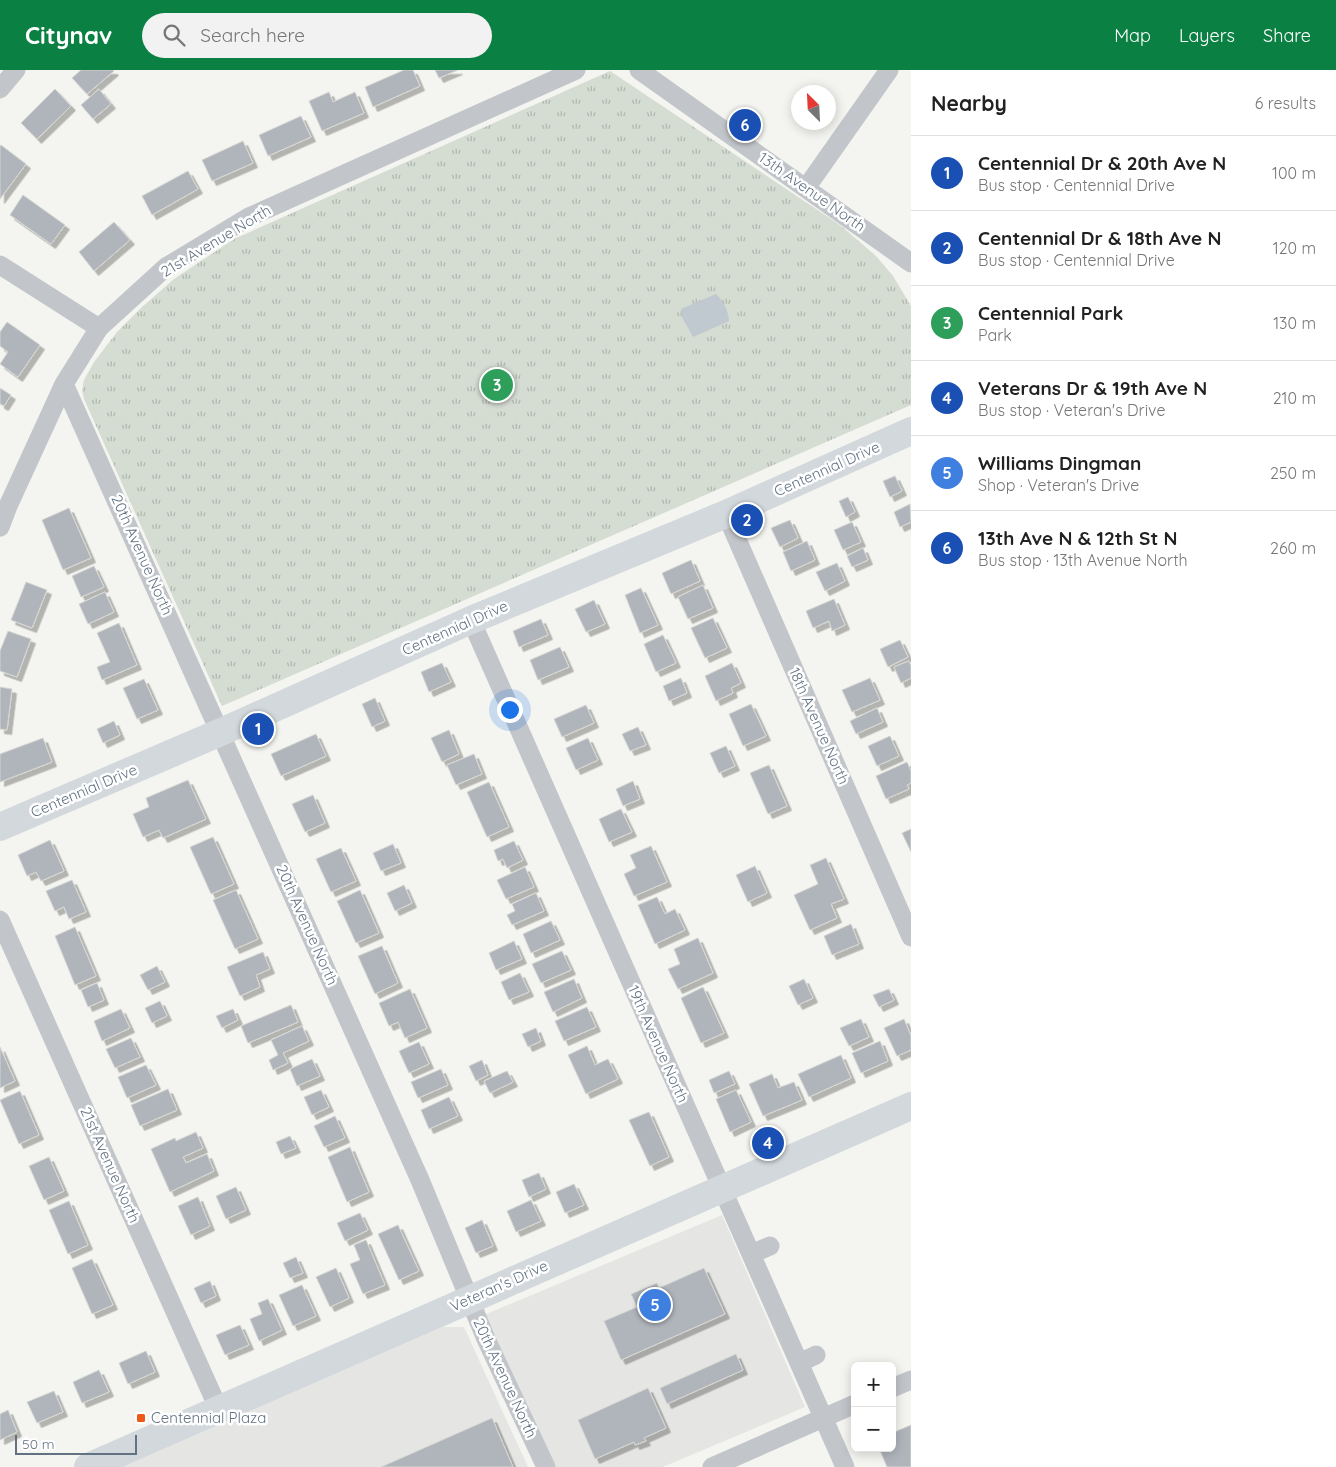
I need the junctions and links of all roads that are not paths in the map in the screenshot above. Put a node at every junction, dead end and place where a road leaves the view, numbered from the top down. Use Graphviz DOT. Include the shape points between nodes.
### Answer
graph roads {
  1 [pos="16,70"];
  2 [pos="576,70"];
  3 [pos="640,70"];
  4 [pos="889,70"];
  5 [pos="0,89"];
  6 [pos="806,188"];
  7 [pos="909,264"];
  8 [pos="0,265"];
  9 [pos="99,328"];
  10 [pos="64,384"];
  11 [pos="911,431"];
  12 [pos="726,514"];
  13 [pos="0,527"];
  14 [pos="471,620"];
  15 [pos="221,732"];
  16 [pos="0,828"];
  17 [pos="0,920"];
  18 [pos="911,937"];
  19 [pos="911,1106"];
  20 [pos="722,1189"];
  21 [pos="770,1246"];
  22 [pos="751,1254"];
  23 [pos="468,1300"];
  24 [pos="816,1355"];
  25 [pos="799,1363"];
  26 [pos="911,1380"];
  27 [pos="896,1386"];
  28 [pos="851,1406"];
  29 [pos="219,1410"];
  30 [pos="823,1418"];
  31 [pos="88,1467"];
  32 [pos="546,1467"];
  33 [pos="712,1467"];
  34 [pos="845,1467"];
  1 -- 5 [label="street"];
  2 -- 9 [label="street, 21st Avenue North" via="249,217 166,267"];
  3 -- 6 [label="street, 13th Avenue North"];
  4 -- 6 [label="street"];
  6 -- 7 [label="street, 13th Avenue North"];
  8 -- 9 [label="street"];
  9 -- 10 [label="street, 21st Avenue North"];
  10 -- 13 [label="street, 21st Avenue North"];
  10 -- 15 [label="street, 20th Avenue North"];
  11 -- 12 [label="street, Centennial Drive"];
  12 -- 14 [label="street, Centennial Drive"];
  12 -- 18 [label="street, 18th Avenue North"];
  14 -- 15 [label="street, Centennial Drive"];
  14 -- 20 [label="street, 19th Avenue North"];
  15 -- 16 [label="street, Centennial Drive"];
  15 -- 23 [label="street, 20th Avenue North" via="420,1180"];
  17 -- 29 [label="street, 21st Avenue North"];
  19 -- 20 [label="street, Veteran's Drive"];
  20 -- 22 [label="street, 19th Avenue North"];
  20 -- 23 [label="street, Veteran's Drive"];
  21 -- 22 [label="street"];
  22 -- 25 [label="street, 19th Avenue North"];
  23 -- 29 [label="street, Veteran's Drive"];
  23 -- 32 [label="street, 20th Avenue North"];
  24 -- 25 [label="street"];
  25 -- 30 [label="street, 19th Avenue North"];
  26 -- 27 [label="street"];
  28 -- 30 [label="street"];
  29 -- 31 [label="street, Veteran's Drive"];
  30 -- 33 [label="street"];
  30 -- 34 [label="street, 19th Avenue North"];
}
